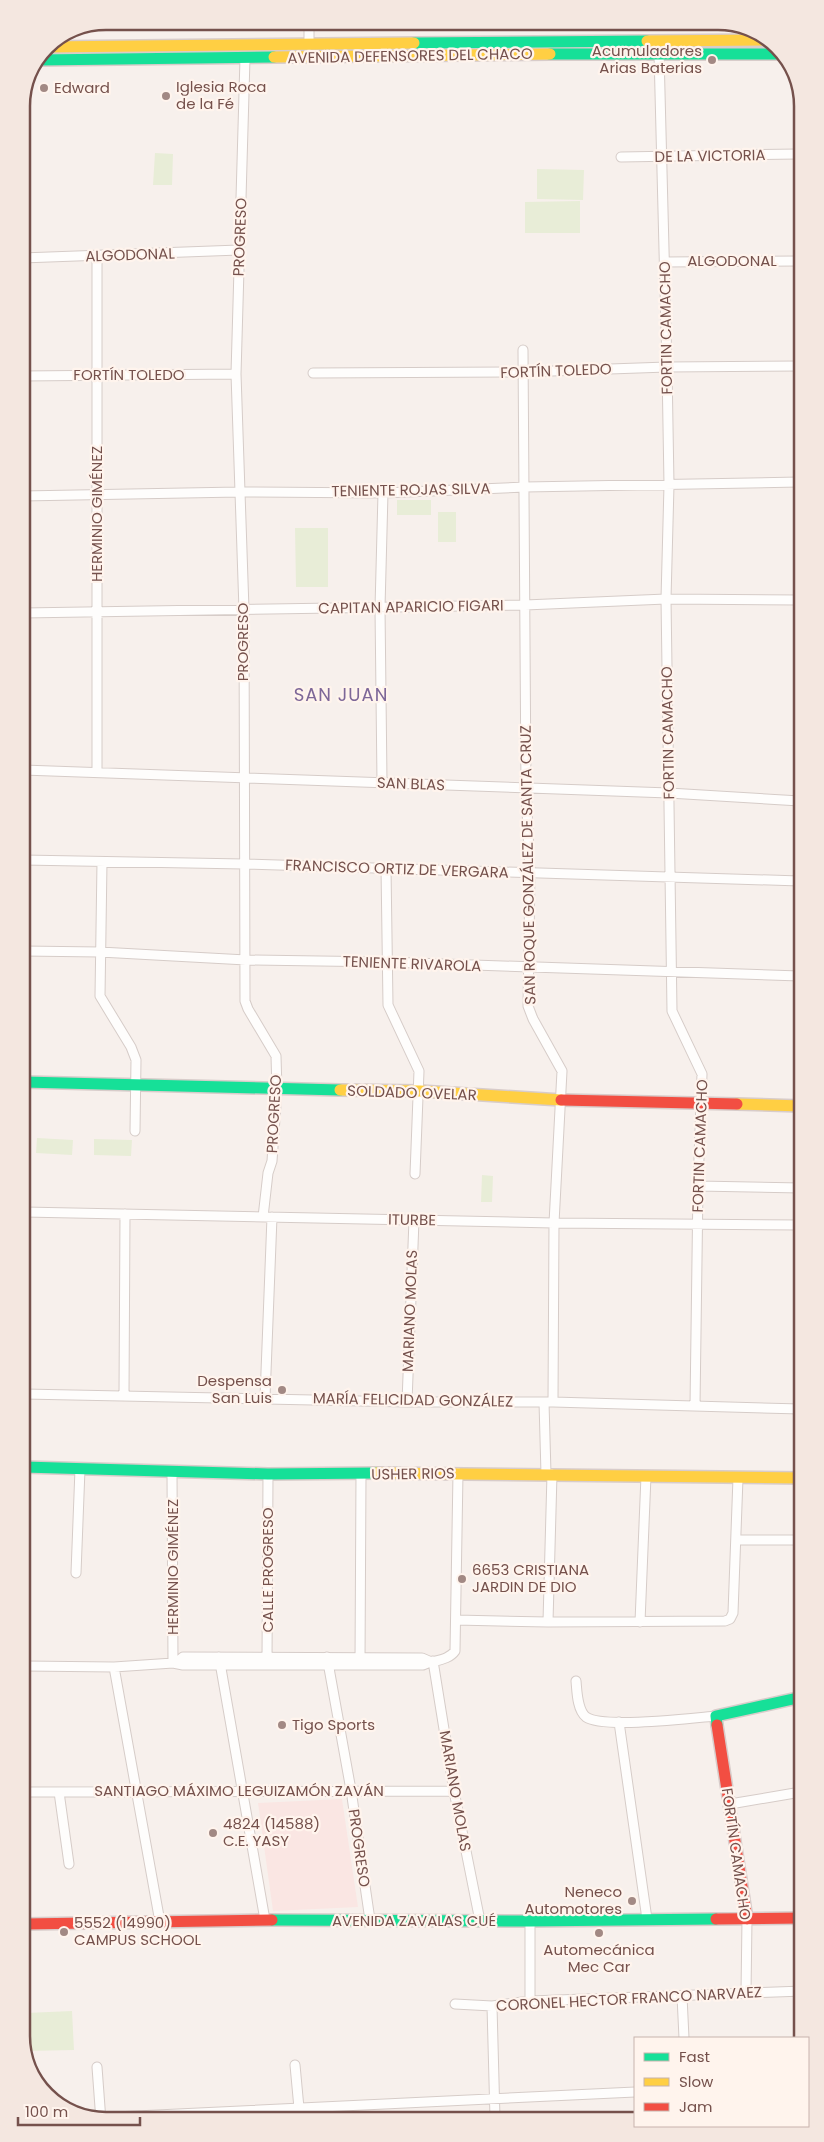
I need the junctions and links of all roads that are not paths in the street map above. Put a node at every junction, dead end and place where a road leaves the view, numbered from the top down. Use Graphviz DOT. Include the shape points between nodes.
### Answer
graph roads {
  1 [pos="309,30"];
  2 [pos="756,40"];
  3 [pos="309,45"];
  4 [pos="59,47"];
  5 [pos="659,53"];
  6 [pos="773,54"];
  7 [pos="245,58"];
  8 [pos="46,60"];
  9 [pos="794,154"];
  10 [pos="621,157"];
  11 [pos="662,157"];
  12 [pos="239,250"];
  13 [pos="97,257"];
  14 [pos="30,258"];
  15 [pos="794,261"];
  16 [pos="665,262"];
  17 [pos="523,350"];
  18 [pos="794,366"];
  19 [pos="667,367"];
  20 [pos="524,372"];
  21 [pos="313,373"];
  22 [pos="236,374"];
  23 [pos="97,375"];
  24 [pos="30,376"];
  25 [pos="794,482"];
  26 [pos="669,485"];
  27 [pos="525,487"];
  28 [pos="239,492"];
  29 [pos="383,493"];
  30 [pos="30,496"];
  31 [pos="97,496"];
  32 [pos="666,599"];
  33 [pos="794,600"];
  34 [pos="525,605"];
  35 [pos="380,608"];
  36 [pos="244,610"];
  37 [pos="98,612"];
  38 [pos="30,613"];
  39 [pos="30,770"];
  40 [pos="97,771"];
  41 [pos="243,778"];
  42 [pos="382,782"];
  43 [pos="526,788"];
  44 [pos="669,793"];
  45 [pos="794,800"];
  46 [pos="30,860"];
  47 [pos="102,862"];
  48 [pos="244,864"];
  49 [pos="386,868"];
  50 [pos="530,874"];
  51 [pos="671,878"];
  52 [pos="794,881"];
  53 [pos="30,951"];
  54 [pos="100,952"];
  55 [pos="246,960"];
  56 [pos="386,962"];
  57 [pos="528,967"];
  58 [pos="672,971"];
  59 [pos="794,976"];
  60 [pos="30,1082"];
  61 [pos="136,1086"];
  62 [pos="277,1090"];
  63 [pos="420,1090"];
  64 [pos="561,1100"];
  65 [pos="702,1102"];
  66 [pos="794,1106"];
  67 [pos="135,1131"];
  68 [pos="415,1174"];
  69 [pos="698,1186"];
  70 [pos="794,1188"];
  71 [pos="30,1212"];
  72 [pos="125,1214"];
  73 [pos="268,1217"];
  74 [pos="414,1220"];
  75 [pos="554,1223"];
  76 [pos="698,1224"];
  77 [pos="794,1225"];
  78 [pos="30,1394"];
  79 [pos="124,1395"];
  80 [pos="265,1398"];
  81 [pos="407,1402"];
  82 [pos="548,1402"];
  83 [pos="695,1406"];
  84 [pos="794,1409"];
  85 [pos="30,1467"];
  86 [pos="80,1469"];
  87 [pos="172,1471"];
  88 [pos="458,1473"];
  89 [pos="268,1474"];
  90 [pos="361,1474"];
  91 [pos="549,1474"];
  92 [pos="646,1476"];
  93 [pos="738,1478"];
  94 [pos="794,1478"];
  95 [pos="736,1540"];
  96 [pos="794,1540"];
  97 [pos="76,1573"];
  98 [pos="456,1620"];
  99 [pos="548,1622"];
  100 [pos="640,1622"];
  101 [pos="220,1661"];
  102 [pos="267,1661"];
  103 [pos="327,1661"];
  104 [pos="360,1661"];
  105 [pos="431,1661"];
  106 [pos="175,1663"];
  107 [pos="30,1666"];
  108 [pos="114,1667"];
  109 [pos="576,1680"];
  110 [pos="794,1700"];
  111 [pos="716,1716"];
  112 [pos="619,1722"];
  113 [pos="351,1790"];
  114 [pos="454,1790"];
  115 [pos="30,1792"];
  116 [pos="59,1792"];
  117 [pos="244,1792"];
  118 [pos="137,1793"];
  119 [pos="794,1793"];
  120 [pos="730,1804"];
  121 [pos="70,1864"];
  122 [pos="794,1918"];
  123 [pos="648,1919"];
  124 [pos="747,1919"];
  125 [pos="266,1920"];
  126 [pos="370,1920"];
  127 [pos="480,1921"];
  128 [pos="160,1922"];
  129 [pos="530,1922"];
  130 [pos="30,1924"];
  131 [pos="794,1991"];
  132 [pos="746,1993"];
  133 [pos="682,1996"];
  134 [pos="530,2002"];
  135 [pos="455,2004"];
  136 [pos="492,2006"];
  137 [pos="684,2037"];
  138 [pos="295,2066"];
  139 [pos="97,2067"];
  140 [pos="634,2092"];
  141 [pos="494,2098"];
  142 [pos="300,2107"];
  143 [pos="99,2112"];
  144 [pos="216,2112"];
  145 [pos="300,2112"];
  146 [pos="495,2112"];
  1 -- 3 [label="street"];
  2 -- 3 [label="main road, AVENIDA DEFENSORES DEL CHACO"];
  3 -- 4 [label="main road, AVENIDA DEFENSORES DEL CHACO"];
  5 -- 6 [label="main road, AVENIDA DEFENSORES DEL CHACO"];
  5 -- 7 [label="main road, AVENIDA DEFENSORES DEL CHACO"];
  5 -- 11 [label="street, FORTIN CAMACHO"];
  7 -- 8 [label="main road, AVENIDA DEFENSORES DEL CHACO"];
  7 -- 12 [label="street, PROGRESO"];
  9 -- 11 [label="street, DE LA VICTORIA"];
  10 -- 11 [label="street, DE LA VICTORIA"];
  11 -- 16 [label="street, FORTIN CAMACHO"];
  12 -- 13 [label="street, ALGODONAL"];
  12 -- 22 [label="street, PROGRESO"];
  13 -- 14 [label="street, ALGODONAL"];
  13 -- 23 [label="street, HERMINIO GIMÉNEZ"];
  15 -- 16 [label="street, ALGODONAL"];
  16 -- 19 [label="street, FORTIN CAMACHO"];
  17 -- 20 [label="street, SAN ROQUE GONZÁLEZ DE SANTA CRUZ"];
  18 -- 19 [label="street, FORTÍN TOLEDO"];
  19 -- 20 [label="street, FORTÍN TOLEDO"];
  19 -- 26 [label="street, FORTIN CAMACHO"];
  20 -- 21 [label="street, FORTÍN TOLEDO"];
  20 -- 27 [label="street, SAN ROQUE GONZÁLEZ DE SANTA CRUZ"];
  22 -- 23 [label="street, FORTÍN TOLEDO"];
  22 -- 28 [label="street, PROGRESO"];
  23 -- 24 [label="street, FORTÍN TOLEDO"];
  23 -- 31 [label="street, HERMINIO GIMÉNEZ"];
  25 -- 26 [label="street, TENIENTE ROJAS SILVA"];
  26 -- 27 [label="street, TENIENTE ROJAS SILVA"];
  26 -- 32 [label="street, FORTIN CAMACHO"];
  27 -- 29 [label="street, TENIENTE ROJAS SILVA"];
  27 -- 34 [label="street, SAN ROQUE GONZÁLEZ DE SANTA CRUZ"];
  28 -- 29 [label="street, TENIENTE ROJAS SILVA"];
  28 -- 31 [label="street, TENIENTE ROJAS SILVA"];
  28 -- 36 [label="street, PROGRESO"];
  29 -- 35 [label="street"];
  30 -- 31 [label="street, TENIENTE ROJAS SILVA"];
  31 -- 37 [label="street, HERMINIO GIMÉNEZ"];
  32 -- 33 [label="street, CAPITAN APARICIO FIGARI"];
  32 -- 34 [label="street, CAPITAN APARICIO FIGARI"];
  32 -- 44 [label="street, FORTIN CAMACHO"];
  34 -- 35 [label="street, CAPITAN APARICIO FIGARI"];
  34 -- 43 [label="street, SAN ROQUE GONZÁLEZ DE SANTA CRUZ"];
  35 -- 36 [label="street, CAPITAN APARICIO FIGARI"];
  35 -- 42 [label="street"];
  36 -- 37 [label="street, CAPITAN APARICIO FIGARI"];
  36 -- 41 [label="street, PROGRESO"];
  37 -- 38 [label="street, CAPITAN APARICIO FIGARI"];
  37 -- 40 [label="street, HERMINIO GIMÉNEZ"];
  39 -- 40 [label="street, SAN BLAS"];
  40 -- 41 [label="street, SAN BLAS"];
  41 -- 42 [label="street, SAN BLAS"];
  41 -- 48 [label="street, PROGRESO"];
  42 -- 43 [label="street, SAN BLAS"];
  43 -- 44 [label="street, SAN BLAS"];
  43 -- 50 [label="street, SAN ROQUE GONZÁLEZ DE SANTA CRUZ"];
  44 -- 45 [label="street, SAN BLAS"];
  44 -- 51 [label="street, FORTIN CAMACHO"];
  46 -- 47 [label="street, FRANCISCO ORTIZ DE VERGARA"];
  47 -- 48 [label="street, FRANCISCO ORTIZ DE VERGARA"];
  47 -- 54 [label="street"];
  48 -- 49 [label="street, FRANCISCO ORTIZ DE VERGARA"];
  48 -- 55 [label="street, PROGRESO"];
  49 -- 50 [label="street, FRANCISCO ORTIZ DE VERGARA"];
  49 -- 56 [label="street"];
  50 -- 51 [label="street, FRANCISCO ORTIZ DE VERGARA"];
  50 -- 57 [label="street, SAN ROQUE GONZÁLEZ DE SANTA CRUZ"];
  51 -- 52 [label="street, FRANCISCO ORTIZ DE VERGARA"];
  51 -- 58 [label="street, FORTIN CAMACHO"];
  53 -- 54 [label="street, TENIENTE RIVAROLA"];
  54 -- 55 [label="street, TENIENTE RIVAROLA"];
  54 -- 61 [label="street" via="100,996 134,1054"];
  55 -- 56 [label="street, TENIENTE RIVAROLA"];
  55 -- 62 [label="street, PROGRESO" via="245,1001 276,1056"];
  56 -- 57 [label="street, TENIENTE RIVAROLA"];
  56 -- 63 [label="street" via="388,1005 420,1071"];
  57 -- 58 [label="street, TENIENTE RIVAROLA"];
  57 -- 64 [label="street, SAN ROQUE GONZÁLEZ DE SANTA CRUZ" via="528,1006 562,1071"];
  58 -- 59 [label="street, TENIENTE RIVAROLA"];
  58 -- 65 [label="street, FORTIN CAMACHO" via="672,1011 702,1074"];
  60 -- 61 [label="main road, SOLDADO OVELAR"];
  61 -- 62 [label="main road, SOLDADO OVELAR"];
  61 -- 67 [label="street"];
  62 -- 63 [label="main road, SOLDADO OVELAR"];
  62 -- 73 [label="street, PROGRESO" via="272,1161 268,1173"];
  63 -- 64 [label="main road, SOLDADO OVELAR"];
  63 -- 68 [label="street"];
  64 -- 65 [label="main road, SOLDADO OVELAR"];
  64 -- 75 [label="street, SAN ROQUE GONZÁLEZ DE SANTA CRUZ"];
  65 -- 66 [label="main road, SOLDADO OVELAR"];
  65 -- 69 [label="street, FORTIN CAMACHO"];
  69 -- 70 [label="street"];
  69 -- 76 [label="street, FORTIN CAMACHO"];
  71 -- 72 [label="street, ITURBE"];
  72 -- 73 [label="street, ITURBE"];
  72 -- 79 [label="street"];
  73 -- 74 [label="street, ITURBE"];
  73 -- 80 [label="street, PROGRESO"];
  74 -- 75 [label="street, ITURBE"];
  74 -- 81 [label="street, MARIANO MOLAS"];
  75 -- 76 [label="street, ITURBE"];
  75 -- 82 [label="street, SAN ROQUE GONZÁLEZ DE SANTA CRUZ"];
  76 -- 77 [label="street, ITURBE"];
  76 -- 83 [label="street, FORTIN CAMACHO"];
  78 -- 79 [label="street, MARÍA FELICIDAD GONZÁLEZ"];
  79 -- 80 [label="street, MARÍA FELICIDAD GONZÁLEZ"];
  80 -- 81 [label="street, MARÍA FELICIDAD GONZÁLEZ"];
  81 -- 82 [label="street, MARÍA FELICIDAD GONZÁLEZ"];
  82 -- 83 [label="street, MARÍA FELICIDAD GONZÁLEZ"];
  82 -- 91 [label="street, SAN ROQUE GONZÁLEZ DE SANTA CRUZ"];
  83 -- 84 [label="street, MARÍA FELICIDAD GONZÁLEZ"];
  85 -- 86 [label="main road, USHER RIOS"];
  86 -- 87 [label="main road, USHER RIOS"];
  86 -- 97 [label="street"];
  87 -- 89 [label="main road, USHER RIOS"];
  87 -- 106 [label="street, HERMINIO GIMÉNEZ"];
  88 -- 90 [label="main road, USHER RIOS"];
  88 -- 91 [label="main road, USHER RIOS"];
  88 -- 98 [label="street"];
  89 -- 90 [label="main road, USHER RIOS"];
  89 -- 102 [label="street, CALLE PROGRESO"];
  90 -- 104 [label="street"];
  91 -- 92 [label="main road, USHER RIOS"];
  91 -- 99 [label="street, SAN ROQUE GONZÁLEZ DE SANTA CRUZ"];
  92 -- 93 [label="main road, USHER RIOS"];
  92 -- 100 [label="street"];
  93 -- 94 [label="main road, USHER RIOS"];
  93 -- 95 [label="street"];
  95 -- 96 [label="street"];
  95 -- 100 [label="street" via="733,1613 730,1618 725,1621"];
  98 -- 99 [label="street"];
  98 -- 105 [label="street" via="452,1656"];
  99 -- 100 [label="street"];
  101 -- 102 [label="street"];
  101 -- 106 [label="street" via="183,1657"];
  101 -- 117 [label="street"];
  102 -- 103 [label="street"];
  103 -- 104 [label="street"];
  103 -- 113 [label="street, PROGRESO"];
  104 -- 105 [label="street" via="423,1665"];
  105 -- 114 [label="street, MARIANO MOLAS"];
  106 -- 108 [label="street"];
  107 -- 108 [label="street"];
  108 -- 118 [label="street"];
  109 -- 112 [label="street" via="584,1716"];
  110 -- 111 [label="main road"];
  111 -- 112 [label="street"];
  111 -- 120 [label="main road, FORTÍN CAMACHO"];
  112 -- 123 [label="street"];
  113 -- 114 [label="street, SANTIAGO MÁXIMO LEGUIZAMÓN ZAVÁN"];
  113 -- 117 [label="street, SANTIAGO MÁXIMO LEGUIZAMÓN ZAVÁN"];
  113 -- 126 [label="street, PROGRESO"];
  114 -- 127 [label="street, MARIANO MOLAS"];
  115 -- 116 [label="street, SANTIAGO MÁXIMO LEGUIZAMÓN ZAVÁN"];
  116 -- 118 [label="street, SANTIAGO MÁXIMO LEGUIZAMÓN ZAVÁN"];
  116 -- 121 [label="street"];
  117 -- 118 [label="street, SANTIAGO MÁXIMO LEGUIZAMÓN ZAVÁN"];
  117 -- 125 [label="street"];
  118 -- 128 [label="street"];
  119 -- 120 [label="street"];
  120 -- 124 [label="main road, FORTÍN CAMACHO"];
  122 -- 124 [label="main road, AVENIDA ZAVALAS CUÉ"];
  123 -- 124 [label="main road, AVENIDA ZAVALAS CUÉ"];
  123 -- 129 [label="main road, AVENIDA ZAVALAS CUÉ"];
  124 -- 132 [label="street, FORTÍN CAMACHO"];
  125 -- 126 [label="main road, AVENIDA ZAVALAS CUÉ"];
  125 -- 128 [label="main road, AVENIDA ZAVALAS CUÉ"];
  126 -- 127 [label="main road, AVENIDA ZAVALAS CUÉ"];
  127 -- 129 [label="main road, AVENIDA ZAVALAS CUÉ"];
  128 -- 130 [label="main road, AVENIDA ZAVALAS CUÉ"];
  129 -- 134 [label="street"];
  131 -- 132 [label="street, CORONEL HECTOR FRANCO NARVAEZ"];
  132 -- 133 [label="street, CORONEL HECTOR FRANCO NARVAEZ"];
  133 -- 134 [label="street, CORONEL HECTOR FRANCO NARVAEZ"];
  133 -- 137 [label="street"];
  134 -- 136 [label="street, CORONEL HECTOR FRANCO NARVAEZ"];
  135 -- 136 [label="street, CORONEL HECTOR FRANCO NARVAEZ"];
  136 -- 141 [label="street"];
  138 -- 142 [label="street"];
  139 -- 143 [label="street"];
  140 -- 141 [label="street"];
  141 -- 142 [label="street"];
  141 -- 146 [label="street"];
  142 -- 144 [label="street"];
  142 -- 145 [label="street"];
}
